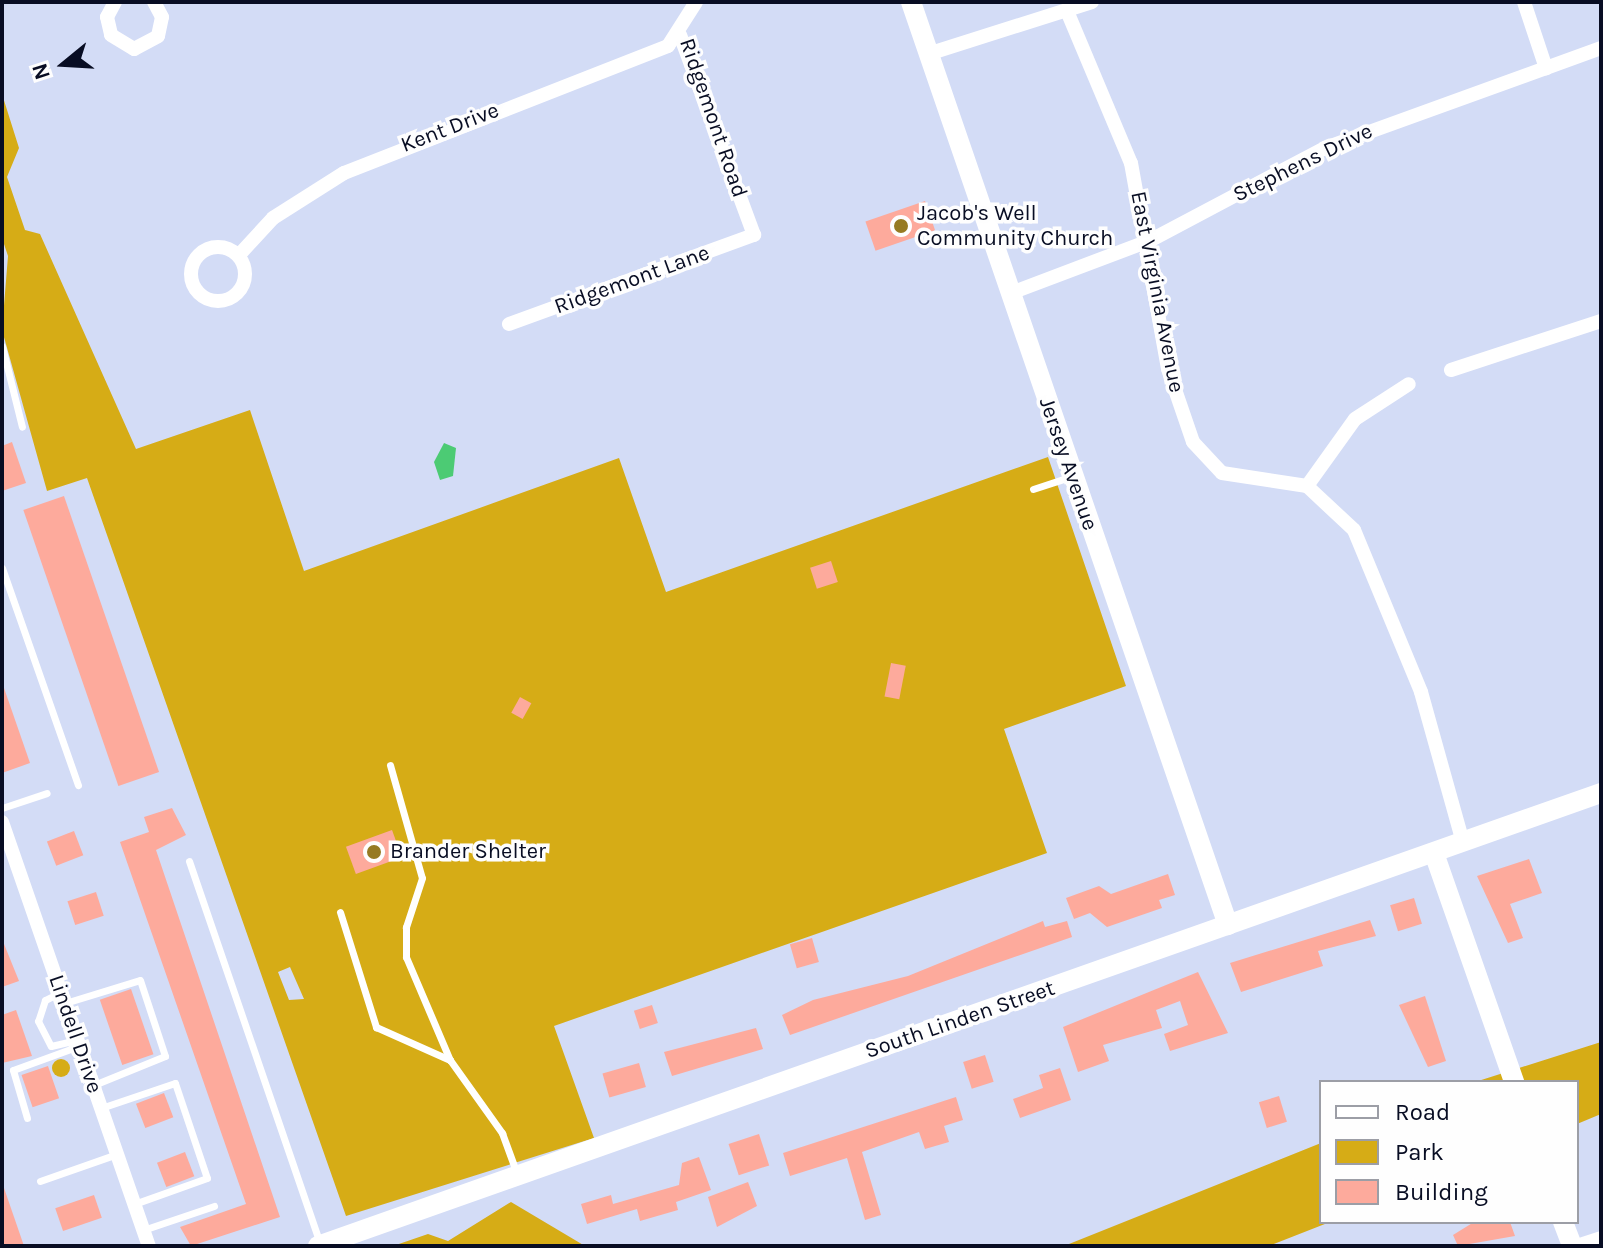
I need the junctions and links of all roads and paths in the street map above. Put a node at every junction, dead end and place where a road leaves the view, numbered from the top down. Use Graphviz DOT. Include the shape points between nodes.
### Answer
graph roads {
  1 [pos="115,2"];
  2 [pos="696,2"];
  3 [pos="911,2"];
  4 [pos="1092,2"];
  5 [pos="1524,2"];
  6 [pos="161,4"];
  7 [pos="1067,11"];
  8 [pos="680,35"];
  9 [pos="1601,48"];
  10 [pos="928,54"];
  11 [pos="1546,68"];
  12 [pos="754,235"];
  13 [pos="1151,240"];
  14 [pos="239,255"];
  15 [pos="1011,293"];
  16 [pos="1601,321"];
  17 [pos="509,324"];
  18 [pos="2,346"];
  19 [pos="1451,370"];
  20 [pos="12,375"];
  21 [pos="2,378"];
  22 [pos="1409,384"];
  23 [pos="22,427"];
  24 [pos="1072,476"];
  25 [pos="1307,486"];
  26 [pos="1033,489"];
  27 [pos="2,568"];
  28 [pos="390,765"];
  29 [pos="78,785"];
  30 [pos="47,793"];
  31 [pos="1601,793"];
  32 [pos="2,808"];
  33 [pos="2,822"];
  34 [pos="1463,842"];
  35 [pos="1434,853"];
  36 [pos="189,861"];
  37 [pos="340,912"];
  38 [pos="1228,925"];
  39 [pos="63,998"];
  40 [pos="78,1043"];
  41 [pos="450,1060"];
  42 [pos="1512,1078"];
  43 [pos="94,1085"];
  44 [pos="101,1108"];
  45 [pos="27,1118"];
  46 [pos="117,1154"];
  47 [pos="517,1176"];
  48 [pos="40,1181"];
  49 [pos="134,1204"];
  50 [pos="214,1206"];
  51 [pos="1564,1224"];
  52 [pos="143,1230"];
  53 [pos="1601,1238"];
  54 [pos="149,1246"];
  55 [pos="319,1246"];
  56 [pos="1574,1246"];
  1 -- 6 [label="street" via="107,17 111,35 134,49 158,36"];
  2 -- 8 [label="street, Ridgemont Road"];
  3 -- 10 [label="main road, Jersey Avenue"];
  4 -- 7 [label="street"];
  5 -- 11 [label="street"];
  7 -- 10 [label="street"];
  7 -- 13 [label="street, East Virginia Avenue" via="1131,163"];
  8 -- 12 [label="street, Ridgemont Road"];
  8 -- 14 [label="street, Kent Drive" via="645,57 344,173 273,218"];
  9 -- 11 [label="street, Stephens Drive"];
  10 -- 15 [label="main road, Jersey Avenue"];
  11 -- 13 [label="street, Stephens Drive" via="1325,148"];
  12 -- 17 [label="street, Ridgemont Lane"];
  13 -- 15 [label="street, Stephens Drive"];
  13 -- 25 [label="street, East Virginia Avenue" via="1168,369 1193,442 1222,473"];
  15 -- 24 [label="main road, Jersey Avenue"];
  16 -- 19 [label="street"];
  18 -- 20 [label="lane"];
  20 -- 21 [label="lane"];
  20 -- 23 [label="lane"];
  22 -- 25 [label="street" via="1355,419"];
  24 -- 26 [label="lane"];
  24 -- 38 [label="main road, Jersey Avenue"];
  25 -- 34 [label="street, East Virginia Avenue" via="1343,513 1358,538 1421,692"];
  27 -- 29 [label="lane"];
  28 -- 41 [label="lane" via="422,878 406,927 406,957"];
  30 -- 32 [label="lane"];
  31 -- 34 [label="main road, South Linden Street"];
  33 -- 39 [label="street, Lindell Drive"];
  34 -- 35 [label="main road, South Linden Street"];
  35 -- 38 [label="main road, South Linden Street"];
  35 -- 42 [label="main road"];
  36 -- 55 [label="lane"];
  37 -- 41 [label="lane" via="376,1027"];
  38 -- 47 [label="main road, South Linden Street"];
  39 -- 40 [label="street, Lindell Drive"];
  39 -- 40 [label="lane" via="45,1000 38,1021 51,1046"];
  39 -- 43 [label="lane" via="135,978 142,986 165,1056"];
  40 -- 43 [label="street, Lindell Drive"];
  40 -- 45 [label="lane" via="13,1070"];
  41 -- 47 [label="lane" via="502,1133"];
  43 -- 44 [label="street, Lindell Drive"];
  44 -- 46 [label="street, Lindell Drive"];
  44 -- 49 [label="lane" via="175,1083 180,1097 207,1178"];
  46 -- 48 [label="lane"];
  46 -- 49 [label="street, Lindell Drive"];
  47 -- 55 [label="main road, South Linden Street"];
  49 -- 52 [label="street, Lindell Drive"];
  50 -- 52 [label="lane"];
  51 -- 56 [label="main road"];
  52 -- 54 [label="street, Lindell Drive"];
  53 -- 56 [label="street"];
}
